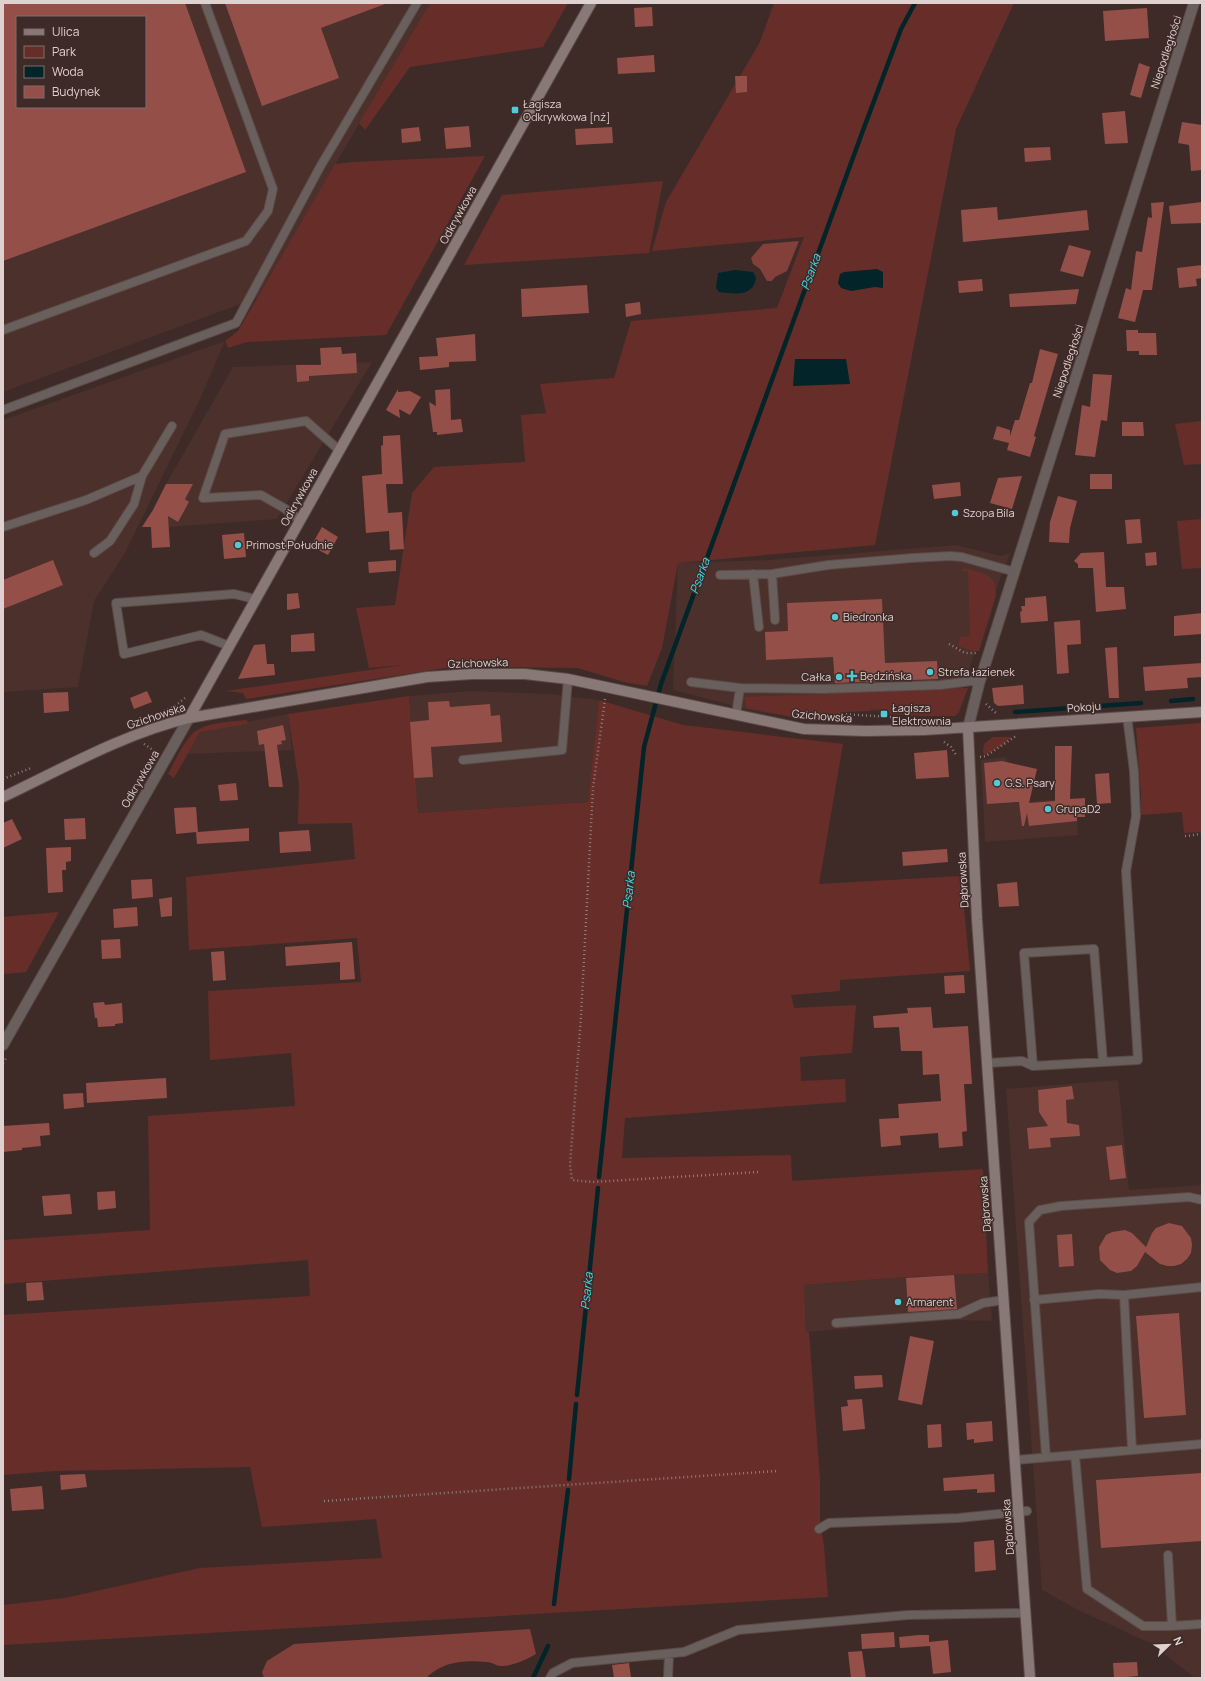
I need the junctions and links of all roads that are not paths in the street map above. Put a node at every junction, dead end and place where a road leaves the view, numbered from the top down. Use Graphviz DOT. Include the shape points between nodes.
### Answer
graph roads {
  1 [pos="205,3"];
  2 [pos="417,3"];
  3 [pos="591,3"];
  4 [pos="1194,3"];
  5 [pos="3,330"];
  6 [pos="3,410"];
  7 [pos="172,426"];
  8 [pos="339,450"];
  9 [pos="142,476"];
  10 [pos="300,520"];
  11 [pos="3,527"];
  12 [pos="94,553"];
  13 [pos="1015,572"];
  14 [pos="753,574"];
  15 [pos="772,574"];
  16 [pos="720,575"];
  17 [pos="255,599"];
  18 [pos="775,620"];
  19 [pos="758,627"];
  20 [pos="229,646"];
  21 [pos="568,679"];
  22 [pos="691,682"];
  23 [pos="979,684"];
  24 [pos="740,688"];
  25 [pos="1202,712"];
  26 [pos="736,715"];
  27 [pos="1127,716"];
  28 [pos="188,718"];
  29 [pos="968,728"];
  30 [pos="463,760"];
  31 [pos="3,797"];
  32 [pos="3,1045"];
  33 [pos="1103,1062"];
  34 [pos="988,1063"];
  35 [pos="1033,1066"];
  36 [pos="1202,1200"];
  37 [pos="1202,1287"];
  38 [pos="1124,1295"];
  39 [pos="1004,1300"];
  40 [pos="1034,1300"];
  41 [pos="836,1323"];
  42 [pos="1202,1444"];
  43 [pos="1132,1450"];
  44 [pos="1075,1455"];
  45 [pos="1046,1457"];
  46 [pos="1015,1460"];
  47 [pos="1023,1511"];
  48 [pos="819,1529"];
  49 [pos="1168,1555"];
  50 [pos="1026,1613"];
  51 [pos="1202,1624"];
  52 [pos="1172,1626"];
  53 [pos="669,1654"];
  54 [pos="550,1678"];
  55 [pos="668,1678"];
  56 [pos="1030,1678"];
  1 -- 5 [label="lane" via="272,190 268,211 246,241"];
  2 -- 6 [label="lane" via="320,167 236,323"];
  3 -- 8 [label="street, Odkrywkowa"];
  4 -- 13 [label="street, Niepodległości"];
  7 -- 9 [label="lane"];
  8 -- 10 [label="street, Odkrywkowa"];
  8 -- 10 [label="lane" via="306,421 225,434 203,498 261,495"];
  9 -- 11 [label="lane" via="86,500"];
  9 -- 12 [label="lane" via="134,504 110,541"];
  10 -- 17 [label="street, Odkrywkowa"];
  13 -- 15 [label="lane" via="962,556 950,556 828,565"];
  13 -- 23 [label="street, Niepodległości"];
  14 -- 15 [label="lane"];
  14 -- 16 [label="lane"];
  14 -- 19 [label="lane"];
  15 -- 18 [label="lane"];
  17 -- 20 [label="street, Odkrywkowa"];
  17 -- 20 [label="lane" via="234,594 116,603 124,654 201,635"];
  20 -- 28 [label="street, Odkrywkowa"];
  21 -- 26 [label="street, Gzichowska"];
  21 -- 28 [label="street, Gzichowska" via="525,674 472,674 427,678"];
  21 -- 30 [label="lane" via="562,750"];
  22 -- 24 [label="lane"];
  23 -- 24 [label="lane" via="972,681 940,685 823,689"];
  23 -- 29 [label="street, Niepodległości"];
  24 -- 26 [label="lane"];
  25 -- 27 [label="street, Pokoju"];
  26 -- 29 [label="street, Gzichowska" via="804,729 865,731"];
  27 -- 29 [label="street, Pokoju"];
  27 -- 33 [label="lane" via="1134,771 1136,816 1126,871 1138,1060"];
  28 -- 31 [label="street, Gzichowska" via="166,723 120,740"];
  28 -- 32 [label="street, Odkrywkowa"];
  29 -- 34 [label="street, Dąbrowska" via="977,920"];
  33 -- 35 [label="lane"];
  33 -- 35 [label="lane" via="1094,949 1086,949 1024,953"];
  34 -- 35 [label="lane" via="1022,1061"];
  34 -- 39 [label="street, Dąbrowska"];
  36 -- 40 [label="lane" via="1190,1197 1061,1206 1040,1210 1029,1222"];
  37 -- 38 [label="lane"];
  38 -- 40 [label="lane" via="1099,1294"];
  38 -- 43 [label="lane"];
  39 -- 41 [label="lane" via="983,1303 959,1314"];
  39 -- 46 [label="street, Dąbrowska"];
  40 -- 45 [label="lane"];
  42 -- 43 [label="lane"];
  43 -- 44 [label="lane"];
  44 -- 45 [label="lane"];
  44 -- 52 [label="lane" via="1087,1589 1143,1626"];
  45 -- 46 [label="lane"];
  46 -- 47 [label="street, Dąbrowska"];
  47 -- 48 [label="lane" via="958,1518 829,1523"];
  47 -- 50 [label="street, Dąbrowska"];
  49 -- 52 [label="lane"];
  50 -- 53 [label="lane" via="908,1615 738,1630 684,1652"];
  50 -- 56 [label="street, Dąbrowska"];
  51 -- 52 [label="lane"];
  53 -- 54 [label="lane" via="572,1662 553,1673"];
  53 -- 55 [label="lane"];
}
